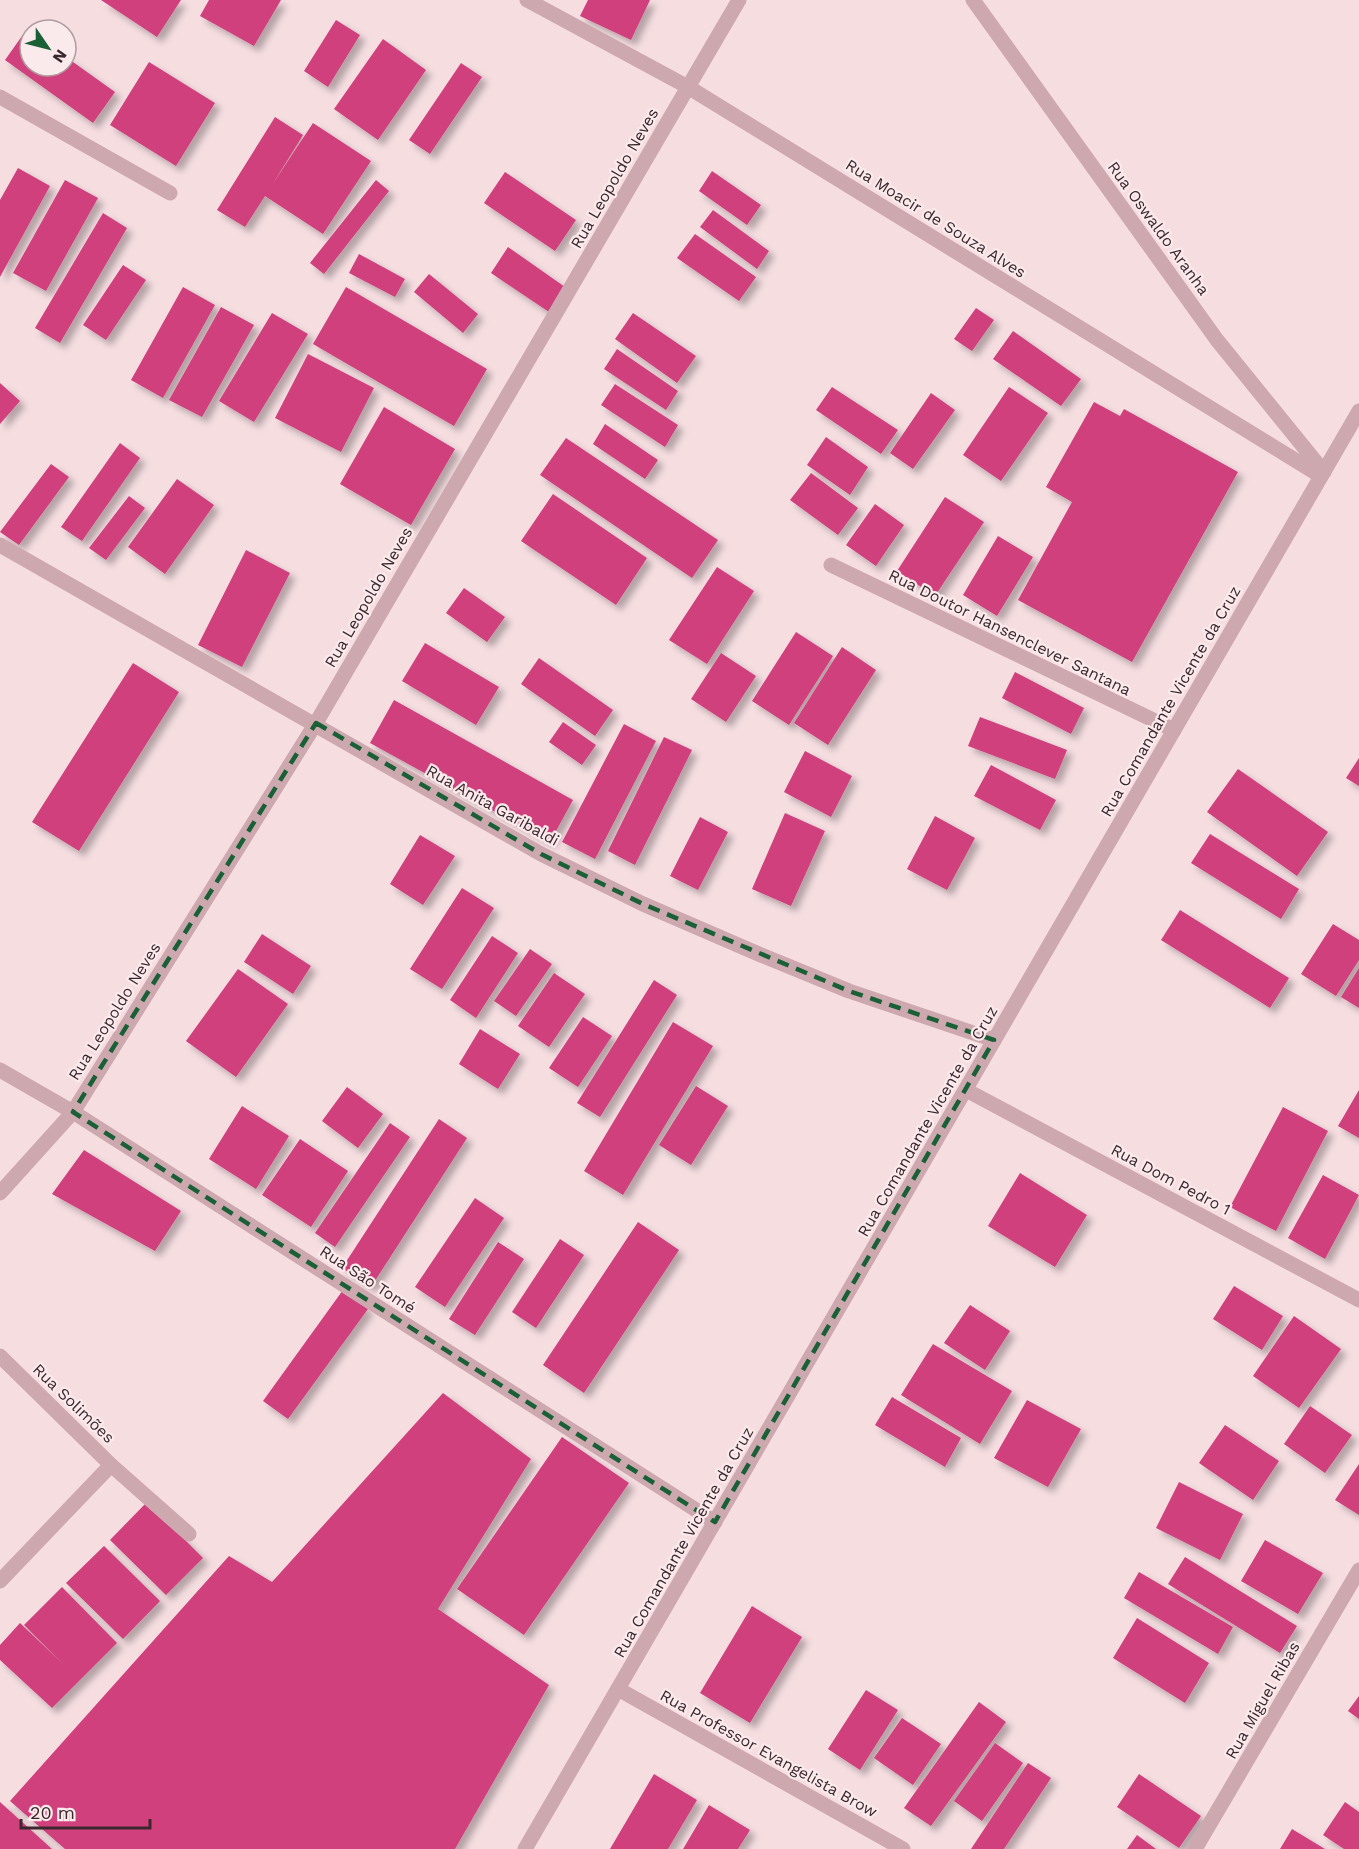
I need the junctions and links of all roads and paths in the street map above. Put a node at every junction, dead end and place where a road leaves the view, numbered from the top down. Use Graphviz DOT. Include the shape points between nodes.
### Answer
graph roads {
  1 [pos="527,0"];
  2 [pos="739,0"];
  3 [pos="973,0"];
  4 [pos="688,87"];
  5 [pos="0,97"];
  6 [pos="170,193"];
  7 [pos="1359,411"];
  8 [pos="1322,474"];
  9 [pos="0,545"];
  10 [pos="831,566"];
  11 [pos="316,723"];
  12 [pos="1174,730"];
  13 [pos="994,1040"];
  14 [pos="0,1070"];
  15 [pos="966,1090"];
  16 [pos="73,1112"];
  17 [pos="0,1193"];
  18 [pos="1359,1300"];
  19 [pos="0,1356"];
  20 [pos="111,1465"];
  21 [pos="715,1522"];
  22 [pos="189,1534"];
  23 [pos="1359,1570"];
  24 [pos="0,1581"];
  25 [pos="618,1689"];
  26 [pos="525,1849"];
  27 [pos="903,1849"];
  28 [pos="1195,1849"];
  1 -- 4 [label="street, Rua Moacir de Souza Alves"];
  2 -- 4 [label="street, Rua Leopoldo Neves"];
  3 -- 8 [label="street, Rua Oswaldo Aranha" via="1217,340"];
  4 -- 8 [label="street, Rua Moacir de Souza Alves"];
  4 -- 11 [label="street, Rua Leopoldo Neves"];
  5 -- 6 [label="street"];
  7 -- 8 [label="street, Rua Comandante Vicente da Cruz"];
  8 -- 12 [label="street, Rua Comandante Vicente da Cruz"];
  9 -- 11 [label="street, Rua Anita Garibaldi"];
  10 -- 12 [label="street, Rua Doutor Hansenclever Santana"];
  11 -- 13 [label="street, Rua Anita Garibaldi" via="541,854 643,904 849,991"];
  11 -- 16 [label="street, Rua Leopoldo Neves"];
  12 -- 13 [label="street, Rua Comandante Vicente da Cruz"];
  13 -- 15 [label="street, Rua Comandante Vicente da Cruz"];
  14 -- 16 [label="street, Rua São Tomé"];
  15 -- 18 [label="street, Rua Dom Pedro 1"];
  15 -- 21 [label="street, Rua Comandante Vicente da Cruz"];
  16 -- 17 [label="street, Rua Leopoldo Neves"];
  16 -- 21 [label="street, Rua São Tomé"];
  19 -- 20 [label="street, Rua Solimões"];
  20 -- 22 [label="street"];
  20 -- 24 [label="street, Rua Solimões"];
  21 -- 25 [label="street, Rua Comandante Vicente da Cruz"];
  23 -- 28 [label="street, Rua Miguel Ribas"];
  25 -- 26 [label="street, Rua Comandante Vicente da Cruz"];
  25 -- 27 [label="street, Rua Professor Evangelista Brow"];
}
